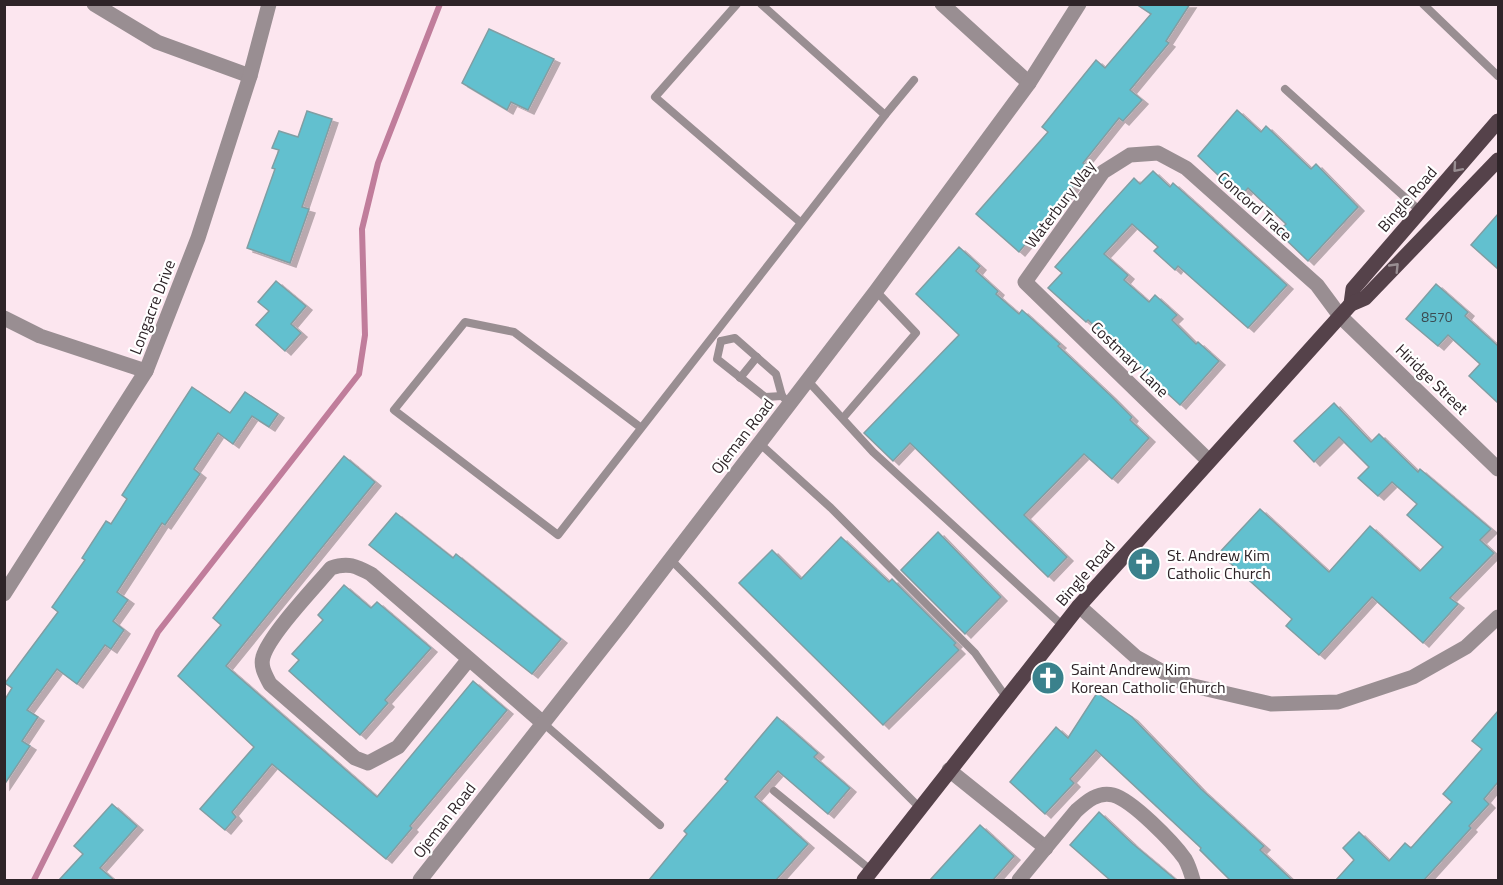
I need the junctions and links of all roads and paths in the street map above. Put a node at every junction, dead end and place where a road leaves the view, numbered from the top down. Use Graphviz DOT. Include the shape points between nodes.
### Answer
graph roads {
  1 [pos="94,4"];
  2 [pos="269,4"];
  3 [pos="737,4"];
  4 [pos="761,4"];
  5 [pos="942,4"];
  6 [pos="1079,4"];
  7 [pos="1423,4"];
  8 [pos="250,76"];
  9 [pos="1498,76"];
  10 [pos="914,80"];
  11 [pos="1029,83"];
  12 [pos="1285,89"];
  13 [pos="885,115"];
  14 [pos="1497,125"];
  15 [pos="1130,155"];
  16 [pos="1498,160"];
  17 [pos="1420,211"];
  18 [pos="800,222"];
  19 [pos="1025,282"];
  20 [pos="876,291"];
  21 [pos="1345,310"];
  22 [pos="4,318"];
  23 [pos="712,334"];
  24 [pos="721,341"];
  25 [pos="757,357"];
  26 [pos="146,371"];
  27 [pos="740,378"];
  28 [pos="808,381"];
  29 [pos="786,400"];
  30 [pos="843,418"];
  31 [pos="640,427"];
  32 [pos="759,443"];
  33 [pos="1209,461"];
  34 [pos="1498,469"];
  35 [pos="670,559"];
  36 [pos="4,594"];
  37 [pos="1079,606"];
  38 [pos="1498,617"];
  39 [pos="1063,626"];
  40 [pos="469,659"];
  41 [pos="1006,697"];
  42 [pos="543,723"];
  43 [pos="949,770"];
  44 [pos="774,790"];
  45 [pos="920,808"];
  46 [pos="660,825"];
  47 [pos="1046,848"];
  48 [pos="868,876"];
  49 [pos="420,880"];
  50 [pos="1020,880"];
  51 [pos="1193,880"];
  1 -- 8 [label="street" via="158,42"];
  2 -- 8 [label="street, Longacre Drive"];
  3 -- 18 [label="lane" via="655,97"];
  4 -- 13 [label="lane"];
  5 -- 11 [label="street"];
  6 -- 11 [label="street, Ojeman Road"];
  7 -- 9 [label="lane"];
  8 -- 26 [label="street, Longacre Drive" via="198,238"];
  10 -- 13 [label="lane"];
  11 -- 20 [label="street, Ojeman Road"];
  12 -- 17 [label="lane"];
  13 -- 18 [label="lane"];
  14 -- 17 [label="main road, Bingle Road, one-way"];
  15 -- 19 [label="street, Waterbury Way" via="1103,172"];
  15 -- 21 [label="street, Concord Trace" via="1158,153 1186,168"];
  21 -- 16 [label="main road, Bingle Road, one-way" via="1365,298"];
  17 -- 21 [label="main road, Bingle Road" via="1353,289"];
  18 -- 23 [label="lane"];
  19 -- 33 [label="street, Costmary Lane"];
  20 -- 28 [label="street, Ojeman Road"];
  20 -- 30 [label="lane" via="915,333"];
  21 -- 33 [label="main road, Bingle Road"];
  21 -- 34 [label="street, Hiridge Street"];
  22 -- 26 [label="street" via="40,336"];
  23 -- 24 [label="lane"];
  23 -- 31 [label="lane"];
  24 -- 25 [label="lane" via="735,338"];
  24 -- 27 [label="lane" via="717,359"];
  25 -- 27 [label="lane"];
  25 -- 29 [label="lane" via="776,374"];
  26 -- 36 [label="street, Longacre Drive"];
  27 -- 29 [label="lane" via="765,397"];
  28 -- 29 [label="street, Ojeman Road"];
  28 -- 30 [label="lane"];
  29 -- 32 [label="street, Ojeman Road"];
  30 -- 39 [label="lane" via="873,452"];
  31 -- 31 [label="lane" via="558,535 394,410 465,322 514,332"];
  32 -- 35 [label="street, Ojeman Road"];
  32 -- 41 [label="lane" via="831,508 975,653"];
  33 -- 37 [label="main road, Bingle Road"];
  35 -- 42 [label="street, Ojeman Road"];
  35 -- 45 [label="lane"];
  37 -- 38 [label="street" via="1136,657 1185,684 1270,704 1338,702 1413,676 1466,647"];
  37 -- 39 [label="main road, Bingle Road"];
  39 -- 41 [label="main road, Bingle Road"];
  40 -- 40 [label="street" via="371,574 344,564 331,568 269,644 262,659 270,684 354,758 368,763 398,747"];
  40 -- 42 [label="street"];
  41 -- 43 [label="main road, Bingle Road"];
  42 -- 46 [label="lane"];
  42 -- 49 [label="street, Ojeman Road"];
  43 -- 45 [label="main road, Bingle Road"];
  43 -- 47 [label="street"];
  44 -- 48 [label="lane"];
  45 -- 48 [label="main road, Bingle Road"];
  47 -- 50 [label="street"];
  47 -- 51 [label="street" via="1085,803 1103,794 1112,795 1131,806 1178,851"];
}
